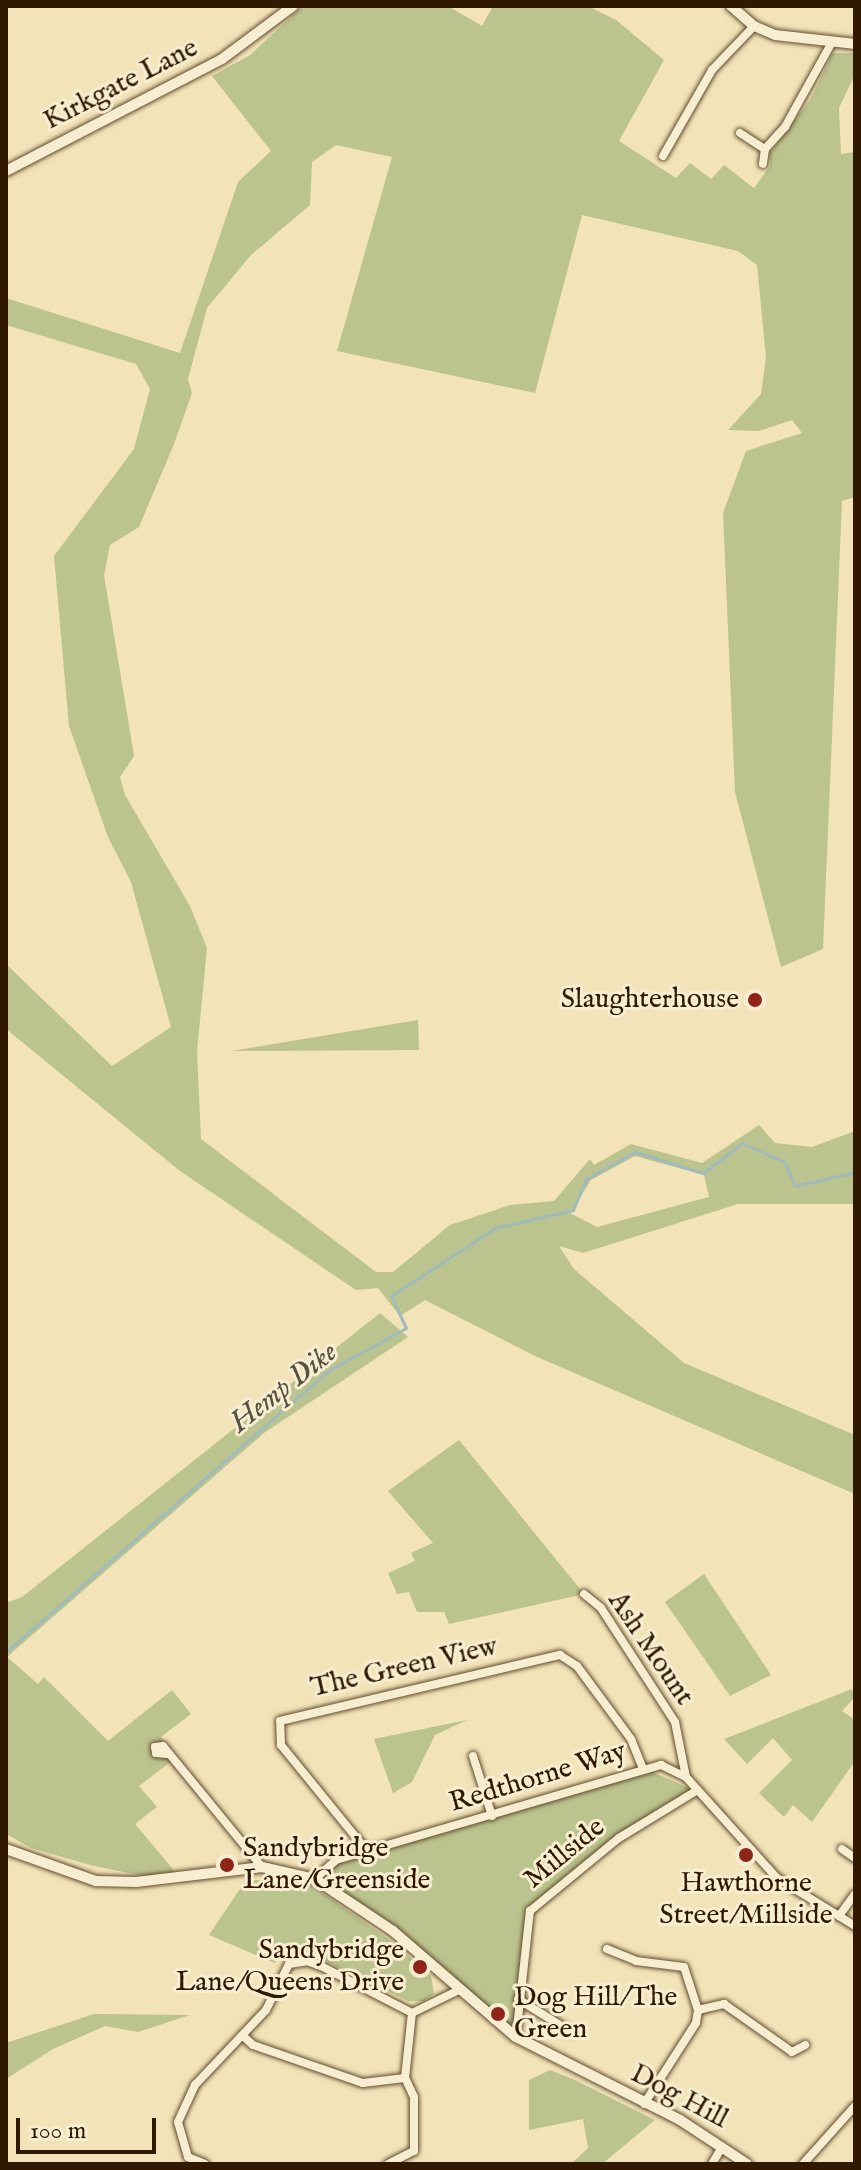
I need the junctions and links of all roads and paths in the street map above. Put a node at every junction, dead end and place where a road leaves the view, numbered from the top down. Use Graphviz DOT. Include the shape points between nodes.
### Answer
graph roads {
  1 [pos="293,6"];
  2 [pos="731,6"];
  3 [pos="754,26"];
  4 [pos="831,44"];
  5 [pos="855,44"];
  6 [pos="740,133"];
  7 [pos="765,149"];
  8 [pos="663,156"];
  9 [pos="763,164"];
  10 [pos="6,171"];
  11 [pos="584,1594"];
  12 [pos="167,1754"];
  13 [pos="473,1756"];
  14 [pos="643,1768"];
  15 [pos="686,1777"];
  16 [pos="696,1791"];
  17 [pos="492,1816"];
  18 [pos="6,1849"];
  19 [pos="842,1849"];
  20 [pos="368,1852"];
  21 [pos="855,1858"];
  22 [pos="262,1867"];
  23 [pos="315,1879"];
  24 [pos="855,1894"];
  25 [pos="839,1916"];
  26 [pos="855,1926"];
  27 [pos="607,1949"];
  28 [pos="457,1991"];
  29 [pos="518,1999"];
  30 [pos="698,2010"];
  31 [pos="412,2013"];
  32 [pos="571,2032"];
  33 [pos="243,2036"];
  34 [pos="516,2037"];
  35 [pos="805,2045"];
  36 [pos="405,2078"];
  37 [pos="644,2104"];
  38 [pos="855,2106"];
  39 [pos="722,2147"];
  40 [pos="205,2164"];
  41 [pos="388,2164"];
  42 [pos="712,2164"];
  43 [pos="747,2164"];
  44 [pos="803,2164"];
  1 -- 10 [label="street, Kirkgate Lane" via="222,59"];
  2 -- 3 [label="street"];
  3 -- 4 [label="street"];
  3 -- 8 [label="street" via="712,70"];
  4 -- 5 [label="street"];
  4 -- 7 [label="street" via="785,127"];
  6 -- 7 [label="street"];
  7 -- 9 [label="street"];
  11 -- 15 [label="street, Ash Mount" via="601,1608 675,1722"];
  12 -- 22 [label="street"];
  13 -- 17 [label="street"];
  14 -- 15 [label="street, Redthorne Way" via="661,1765"];
  14 -- 17 [label="street, Redthorne Way"];
  14 -- 20 [label="street, The Green View" via="631,1739 577,1666 560,1655 280,1721 281,1745"];
  15 -- 16 [label="street"];
  16 -- 25 [label="street" via="777,1878"];
  16 -- 29 [label="street, Millside" via="619,1838 531,1910"];
  17 -- 20 [label="street, Redthorne Way"];
  18 -- 22 [label="street" via="63,1873 117,1882"];
  19 -- 21 [label="street"];
  20 -- 23 [label="street, Redthorne Way" via="336,1860"];
  22 -- 23 [label="street"];
  23 -- 28 [label="street, Dog Hill" via="393,1931"];
  24 -- 25 [label="street"];
  25 -- 26 [label="street"];
  27 -- 30 [label="street" via="636,1961 684,1967"];
  28 -- 31 [label="street"];
  28 -- 34 [label="street, Dog Hill"];
  29 -- 32 [label="street"];
  29 -- 34 [label="street, Millside"];
  30 -- 35 [label="street" via="724,2004 792,2052"];
  30 -- 37 [label="street" via="696,2023"];
  31 -- 33 [label="street" via="321,1966 296,1961"];
  31 -- 36 [label="street"];
  33 -- 36 [label="street" via="253,2045 363,2083"];
  33 -- 40 [label="street" via="195,2085 178,2122 188,2157"];
  34 -- 37 [label="street, Dog Hill"];
  36 -- 41 [label="street" via="414,2097 414,2151"];
  37 -- 39 [label="street, Dog Hill"];
  38 -- 44 [label="street"];
  39 -- 42 [label="street"];
  39 -- 43 [label="street, Dog Hill"];
}
